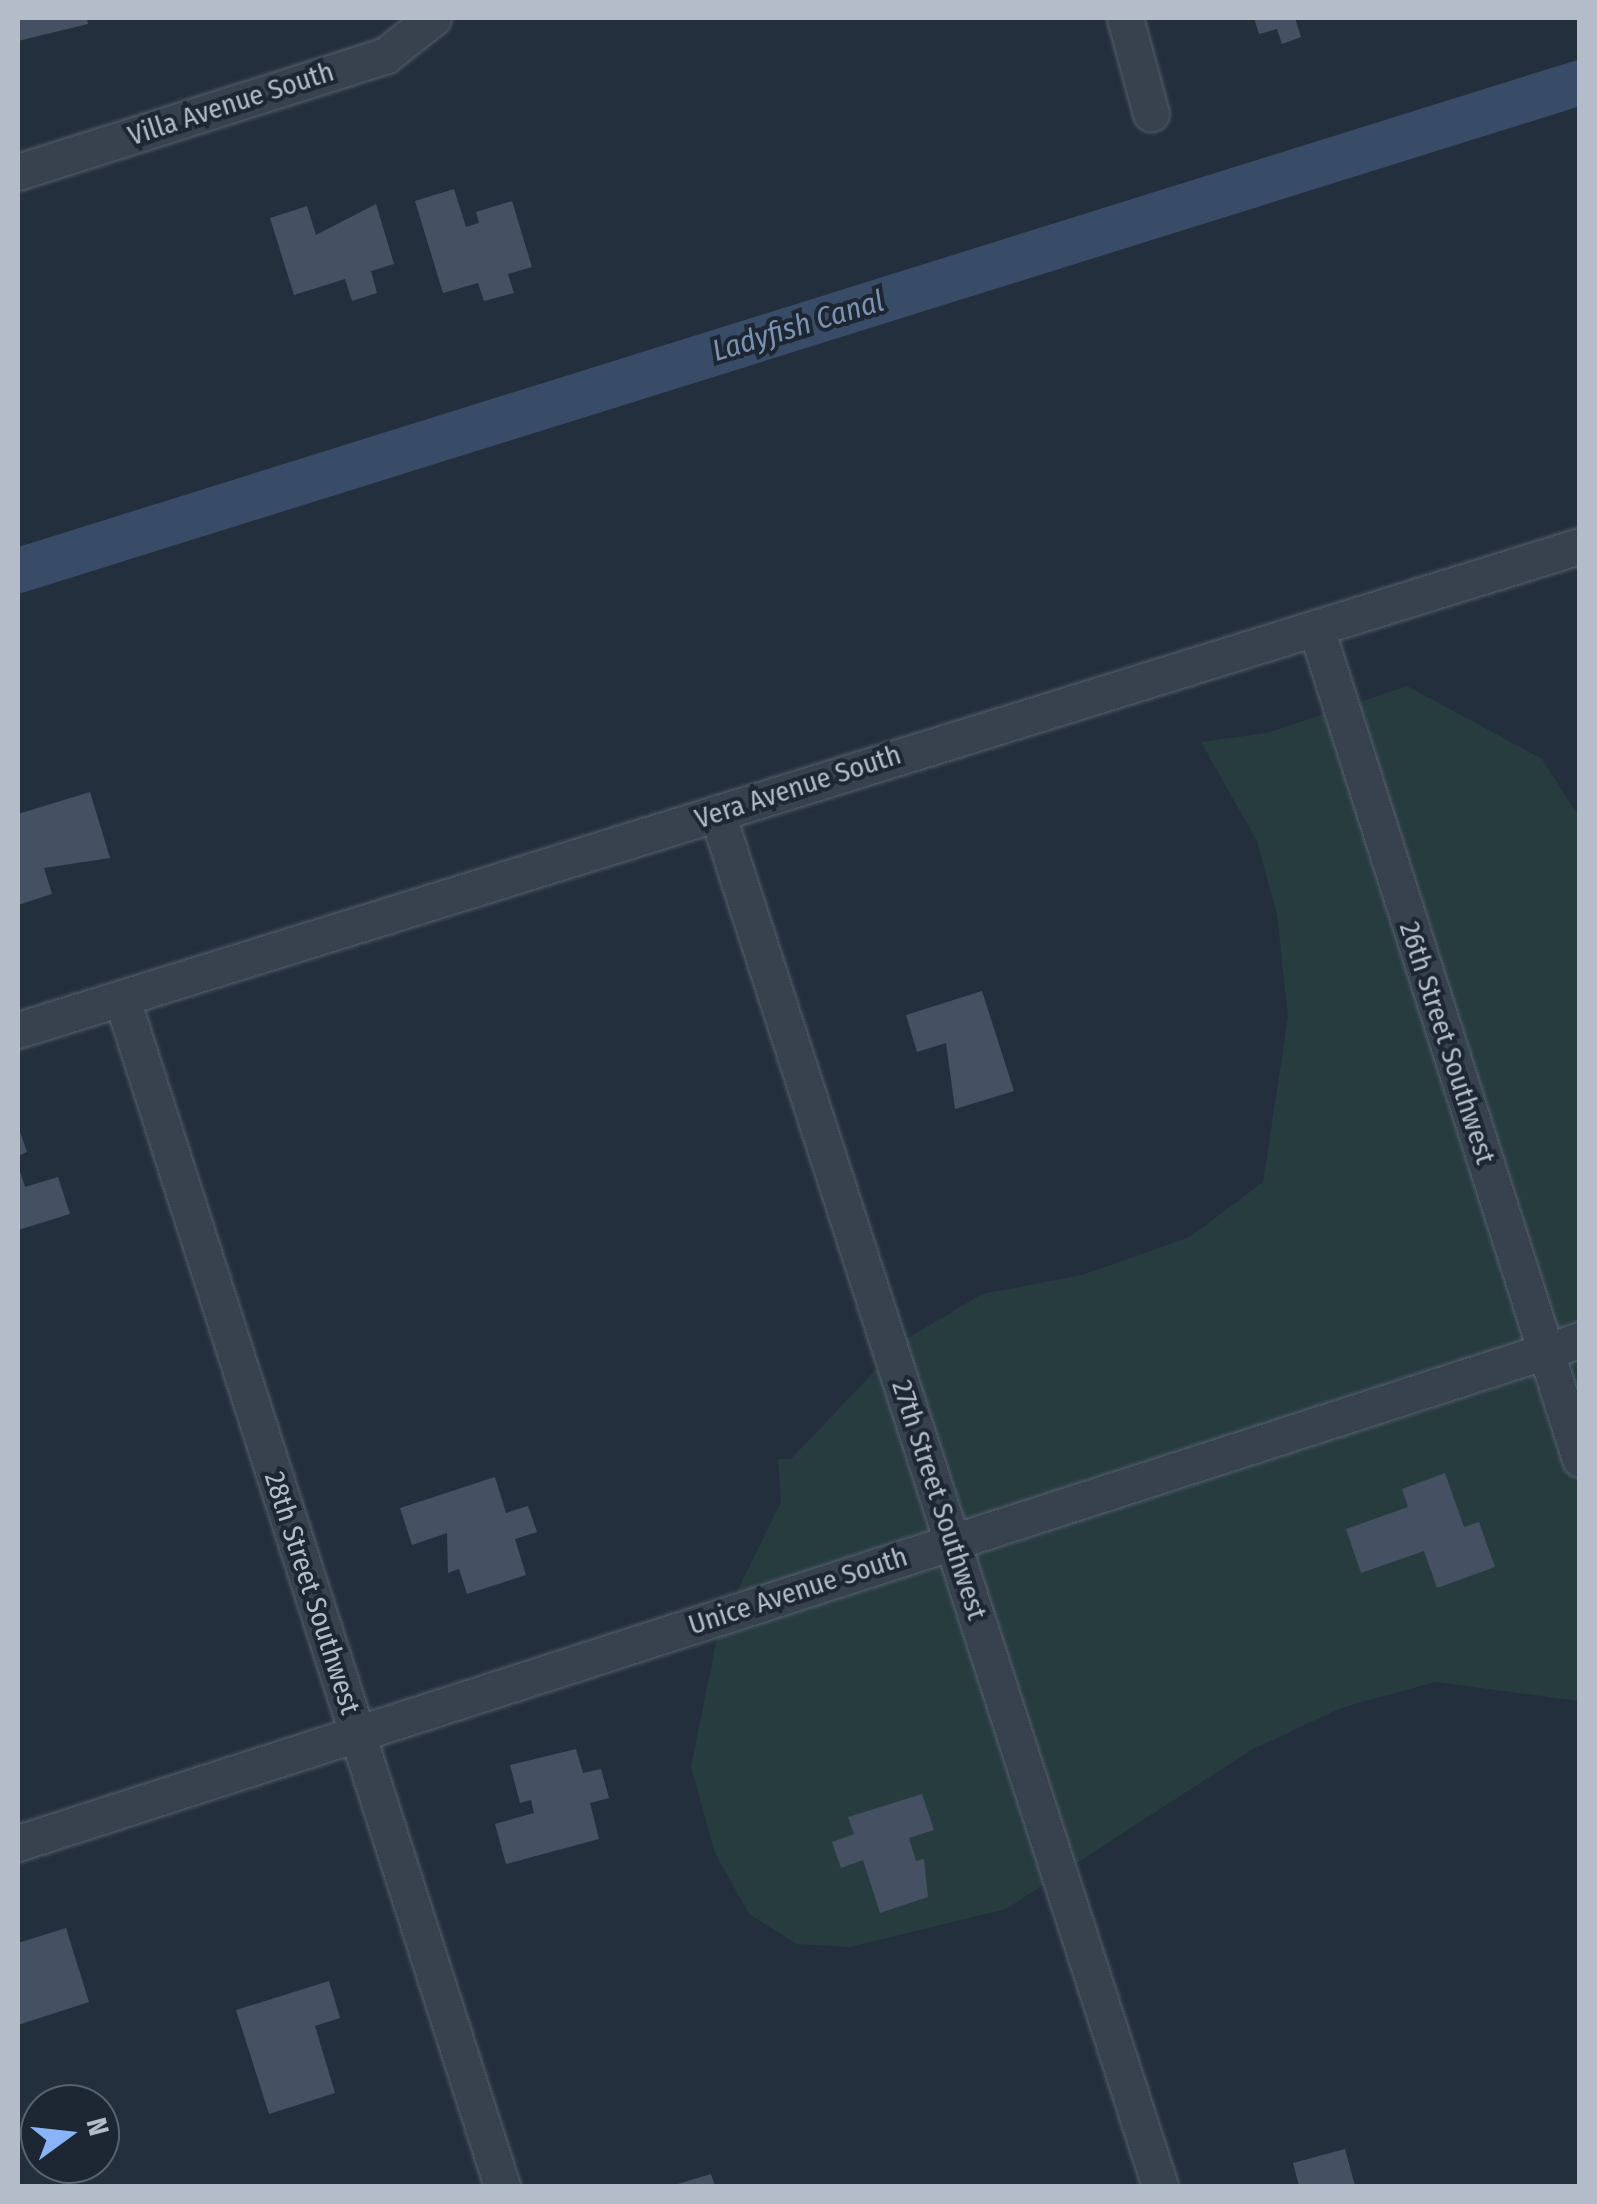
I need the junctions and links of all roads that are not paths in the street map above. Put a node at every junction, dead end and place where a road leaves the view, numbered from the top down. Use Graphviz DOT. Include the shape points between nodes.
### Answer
graph roads {
  1 [pos="433,18"];
  2 [pos="1126,18"];
  3 [pos="1151,114"];
  4 [pos="18,172"];
  5 [pos="1580,546"];
  6 [pos="1316,628"];
  7 [pos="717,813"];
  8 [pos="122,999"];
  9 [pos="18,1030"];
  10 [pos="1580,1340"];
  11 [pos="1545,1352"];
  12 [pos="1580,1459"];
  13 [pos="952,1541"];
  14 [pos="357,1734"];
  15 [pos="18,1843"];
  16 [pos="502,2186"];
  17 [pos="1160,2186"];
  1 -- 4 [label="street, Villa Avenue South" via="386,55"];
  2 -- 3 [label="street"];
  5 -- 6 [label="street, Vera Avenue South"];
  6 -- 7 [label="street, Vera Avenue South"];
  6 -- 11 [label="street, 26th Street Southwest"];
  7 -- 8 [label="street, Vera Avenue South"];
  7 -- 13 [label="street, 27th Street Southwest"];
  8 -- 9 [label="street, Vera Avenue South"];
  8 -- 14 [label="street, 28th Street Southwest"];
  10 -- 11 [label="street, Unice Avenue South"];
  11 -- 12 [label="street, 26th Street Southwest"];
  11 -- 13 [label="street, Unice Avenue South"];
  13 -- 14 [label="street, Unice Avenue South"];
  13 -- 17 [label="street, 27th Street Southwest"];
  14 -- 15 [label="street, Unice Avenue South"];
  14 -- 16 [label="street, 28th Street Southwest"];
}
